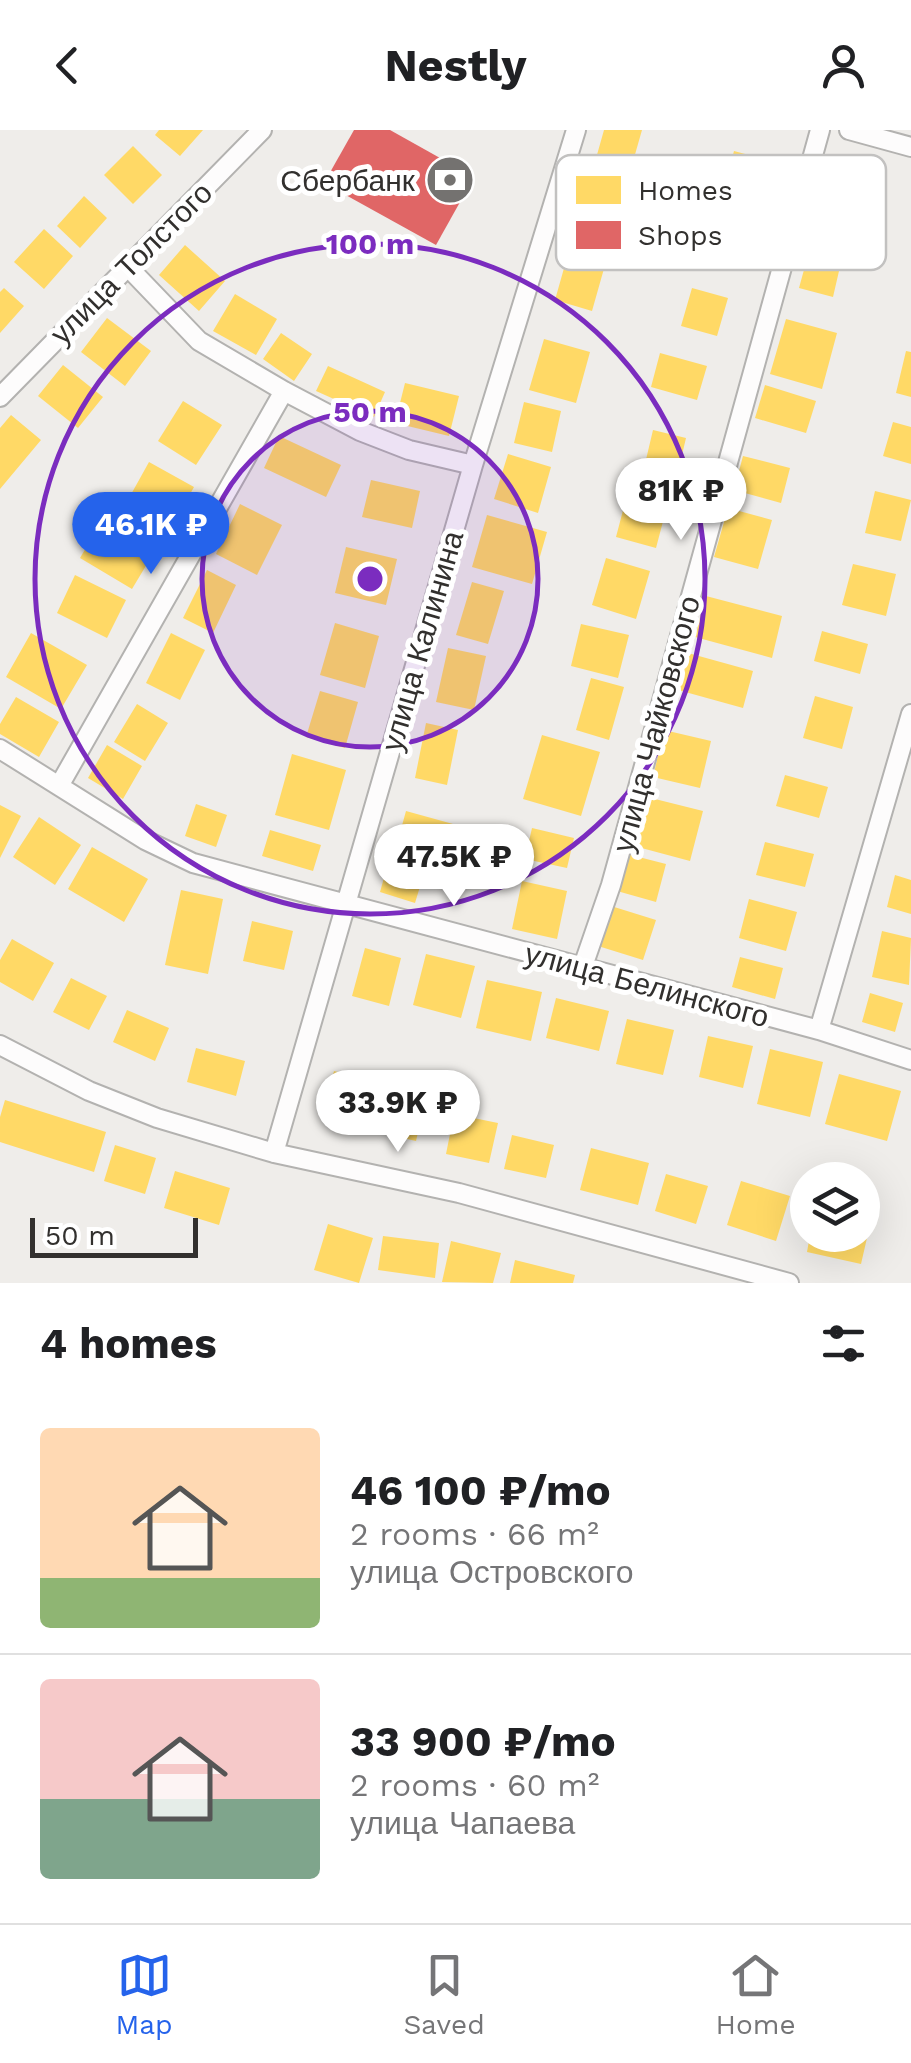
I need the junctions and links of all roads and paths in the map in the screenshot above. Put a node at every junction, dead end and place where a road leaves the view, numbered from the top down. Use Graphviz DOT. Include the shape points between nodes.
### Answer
graph roads {
  1 [pos="262,130"];
  2 [pos="576,130"];
  3 [pos="820,130"];
  4 [pos="849,130"];
  5 [pos="911,147"];
  6 [pos="568,155"];
  7 [pos="813,155"];
  8 [pos="556,195"];
  9 [pos="128,267"];
  10 [pos="781,270"];
  11 [pos="284,391"];
  12 [pos="0,396"];
  13 [pos="473,465"];
  14 [pos="911,714"];
  15 [pos="0,749"];
  16 [pos="58,786"];
  17 [pos="346,903"];
  18 [pos="582,969"];
  19 [pos="819,1030"];
  20 [pos="0,1045"];
  21 [pos="911,1060"];
  22 [pos="274,1153"];
  23 [pos="788,1283"];
  1 -- 9 [label="street, улица Толстого"];
  2 -- 6 [label="street, улица Калинина"];
  3 -- 7 [label="street, улица Чайковского"];
  4 -- 5 [label="street"];
  8 -- 13 [label="street, улица Калинина"];
  9 -- 11 [label="street" via="199,341"];
  9 -- 12 [label="street, улица Толстого"];
  10 -- 18 [label="street, улица Чайковского"];
  11 -- 13 [label="street" via="360,431"];
  11 -- 16 [label="street"];
  13 -- 17 [label="street, улица Калинина"];
  14 -- 19 [label="street"];
  15 -- 16 [label="street, улица Белинского"];
  16 -- 17 [label="street, улица Белинского" via="193,863"];
  17 -- 18 [label="street, улица Белинского"];
  17 -- 22 [label="street, улица Калинина"];
  18 -- 19 [label="street, улица Белинского"];
  19 -- 21 [label="street, улица Белинского"];
  20 -- 22 [label="street" via="157,1118"];
  22 -- 23 [label="street" via="459,1192"];
}
